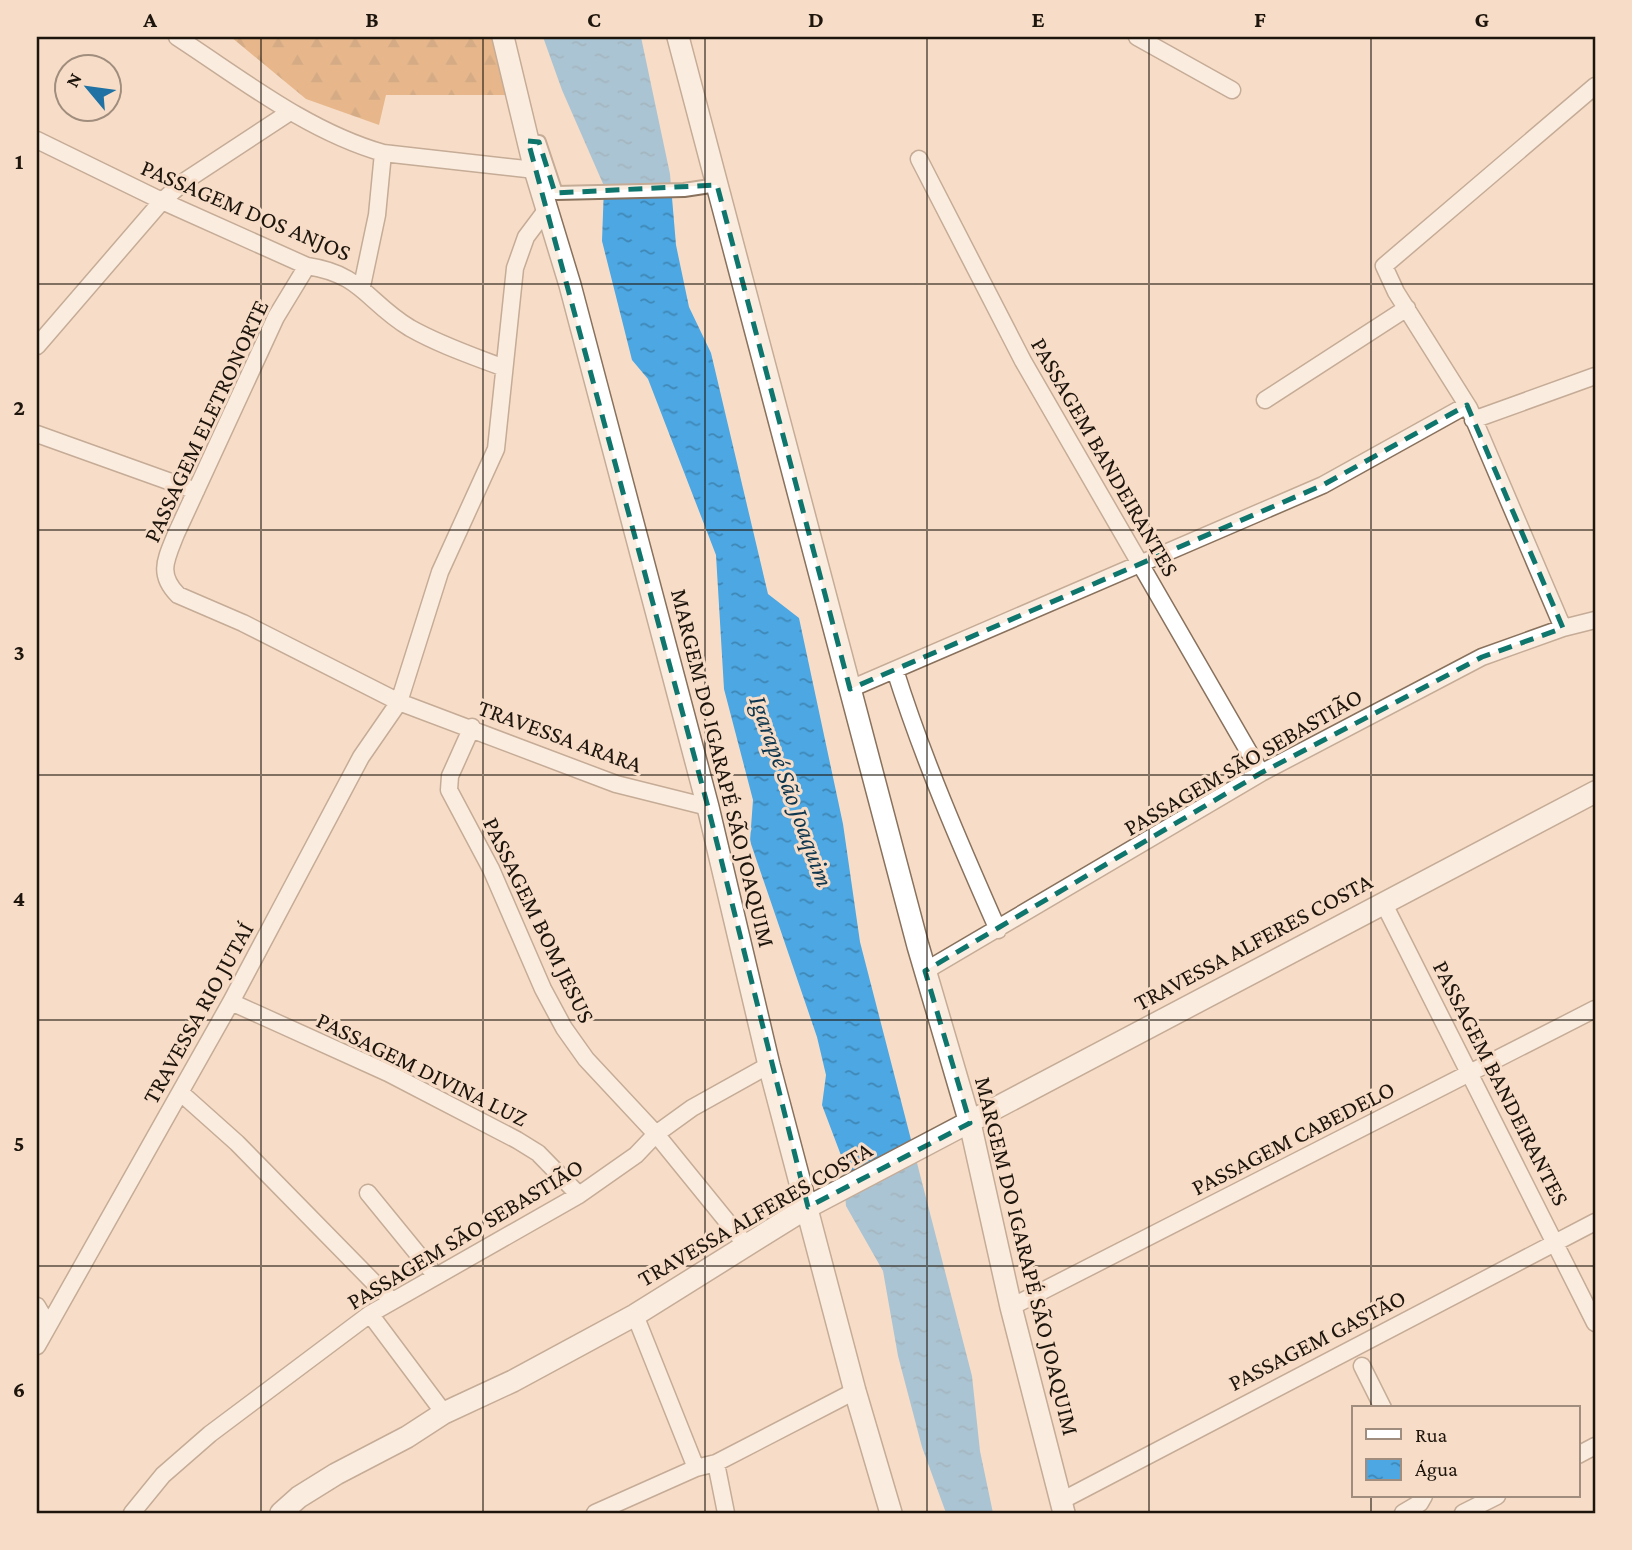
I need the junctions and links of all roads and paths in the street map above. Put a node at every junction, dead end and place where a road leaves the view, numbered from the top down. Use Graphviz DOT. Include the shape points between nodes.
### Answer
graph roads {
  1 [pos="177,37"];
  2 [pos="503,37"];
  3 [pos="678,37"];
  4 [pos="1137,37"];
  5 [pos="1595,86"];
  6 [pos="1232,90"];
  7 [pos="290,112"];
  8 [pos="37,140"];
  9 [pos="528,141"];
  10 [pos="383,153"];
  11 [pos="919,159"];
  12 [pos="535,170"];
  13 [pos="717,185"];
  14 [pos="162,201"];
  15 [pos="547,209"];
  16 [pos="307,266"];
  17 [pos="362,286"];
  18 [pos="1407,308"];
  19 [pos="37,346"];
  20 [pos="504,368"];
  21 [pos="1595,376"];
  22 [pos="1265,400"];
  23 [pos="1470,412"];
  24 [pos="37,434"];
  25 [pos="197,491"];
  26 [pos="1140,564"];
  27 [pos="178,595"];
  28 [pos="1595,620"];
  29 [pos="1563,628"];
  30 [pos="895,670"];
  31 [pos="850,689"];
  32 [pos="398,702"];
  33 [pos="472,727"];
  34 [pos="1261,773"];
  35 [pos="1595,792"];
  36 [pos="708,807"];
  37 [pos="1383,902"];
  38 [pos="998,930"];
  39 [pos="925,971"];
  40 [pos="231,1002"];
  41 [pos="1595,1009"];
  42 [pos="769,1065"];
  43 [pos="1471,1073"];
  44 [pos="181,1093"];
  45 [pos="963,1127"];
  46 [pos="656,1134"];
  47 [pos="368,1193"];
  48 [pos="579,1195"];
  49 [pos="814,1203"];
  50 [pos="1595,1222"];
  51 [pos="1556,1242"];
  52 [pos="747,1246"];
  53 [pos="435,1275"];
  54 [pos="391,1300"];
  55 [pos="37,1306"];
  56 [pos="1011,1307"];
  57 [pos="370,1314"];
  58 [pos="635,1314"];
  59 [pos="1595,1323"];
  60 [pos="48,1325"];
  61 [pos="37,1346"];
  62 [pos="1362,1366"];
  63 [pos="855,1391"];
  64 [pos="1382,1406"];
  65 [pos="444,1413"];
  66 [pos="716,1463"];
  67 [pos="696,1468"];
  68 [pos="1423,1498"];
  69 [pos="1493,1498"];
  70 [pos="1062,1507"];
  71 [pos="132,1513"];
  72 [pos="281,1513"];
  73 [pos="594,1513"];
  74 [pos="726,1513"];
  75 [pos="891,1513"];
  76 [pos="1403,1513"];
  77 [pos="1463,1513"];
  1 -- 7 [label="street"];
  2 -- 9 [label="street, MARGEM DO IGARAPÉ SÃO JOAQUIM"];
  3 -- 13 [label="street, MARGEM DO IGARAPÉ SÃO JOAQUIM"];
  4 -- 6 [label="street"];
  5 -- 18 [label="street" via="1384,266"];
  7 -- 10 [label="street" via="337,138"];
  7 -- 14 [label="street"];
  8 -- 14 [label="street, PASSAGEM DOS ANJOS"];
  9 -- 12 [label="street, MARGEM DO IGARAPÉ SÃO JOAQUIM"];
  9 -- 13 [label="street" via="539,142 556,192 684,190"];
  10 -- 12 [label="street"];
  10 -- 17 [label="street" via="377,215"];
  11 -- 26 [label="street, PASSAGEM BANDEIRANTES" via="1023,361"];
  12 -- 15 [label="street, MARGEM DO IGARAPÉ SÃO JOAQUIM"];
  13 -- 31 [label="street, MARGEM DO IGARAPÉ SÃO JOAQUIM"];
  14 -- 16 [label="street, PASSAGEM DOS ANJOS"];
  14 -- 19 [label="street"];
  15 -- 20 [label="street, TRAVESSA RIO JUTAÍ" via="519,250"];
  15 -- 36 [label="street, MARGEM DO IGARAPÉ SÃO JOAQUIM"];
  16 -- 17 [label="street, PASSAGEM DOS ANJOS" via="327,269"];
  16 -- 25 [label="street, PASSAGEM ELETRONORTE" via="276,317"];
  17 -- 20 [label="street, PASSAGEM DOS ANJOS" via="376,304 413,330"];
  18 -- 22 [label="street"];
  18 -- 23 [label="street"];
  20 -- 32 [label="street, TRAVESSA RIO JUTAÍ" via="496,450 440,572"];
  21 -- 23 [label="street"];
  23 -- 26 [label="street" via="1323,485"];
  23 -- 29 [label="street"];
  24 -- 25 [label="street"];
  25 -- 27 [label="street, PASSAGEM ELETRONORTE" via="165,568 165,579"];
  26 -- 30 [label="street"];
  26 -- 34 [label="street, PASSAGEM BANDEIRANTES"];
  27 -- 32 [label="street, TRAVESSA ARARA"];
  28 -- 29 [label="street, PASSAGEM SÃO SEBASTIÃO"];
  29 -- 34 [label="street, PASSAGEM SÃO SEBASTIÃO" via="1482,657"];
  30 -- 31 [label="street"];
  30 -- 38 [label="street" via="914,732"];
  31 -- 39 [label="street, MARGEM DO IGARAPÉ SÃO JOAQUIM"];
  32 -- 33 [label="street, TRAVESSA ARARA"];
  32 -- 40 [label="street, TRAVESSA RIO JUTAÍ" via="361,757"];
  33 -- 36 [label="street, TRAVESSA ARARA" via="616,784"];
  33 -- 46 [label="street, PASSAGEM BOM JESUS" via="450,776 452,799 491,869 564,1028 586,1059"];
  34 -- 38 [label="street, PASSAGEM SÃO SEBASTIÃO"];
  35 -- 37 [label="street, TRAVESSA ALFERES COSTA"];
  36 -- 42 [label="street, MARGEM DO IGARAPÉ SÃO JOAQUIM"];
  37 -- 43 [label="street, PASSAGEM BANDEIRANTES"];
  37 -- 45 [label="street, TRAVESSA ALFERES COSTA"];
  38 -- 39 [label="street, PASSAGEM SÃO SEBASTIÃO"];
  39 -- 45 [label="street, MARGEM DO IGARAPÉ SÃO JOAQUIM"];
  40 -- 44 [label="street, TRAVESSA RIO JUTAÍ"];
  40 -- 48 [label="street, PASSAGEM DIVINA LUZ" via="388,1073 517,1140 538,1153"];
  41 -- 43 [label="street, PASSAGEM CABEDELO"];
  42 -- 46 [label="street, PASSAGEM SÃO SEBASTIÃO"];
  42 -- 49 [label="street, MARGEM DO IGARAPÉ SÃO JOAQUIM"];
  43 -- 51 [label="street, PASSAGEM BANDEIRANTES"];
  43 -- 56 [label="street, PASSAGEM CABEDELO"];
  44 -- 54 [label="street" via="237,1143"];
  44 -- 60 [label="street, TRAVESSA RIO JUTAÍ"];
  45 -- 49 [label="street, TRAVESSA ALFERES COSTA"];
  45 -- 56 [label="street, MARGEM DO IGARAPÉ SÃO JOAQUIM"];
  46 -- 48 [label="street, PASSAGEM SÃO SEBASTIÃO" via="636,1155"];
  46 -- 52 [label="street, PASSAGEM BOM JESUS"];
  47 -- 53 [label="street"];
  48 -- 53 [label="street, PASSAGEM SÃO SEBASTIÃO"];
  49 -- 52 [label="street, TRAVESSA ALFERES COSTA"];
  49 -- 63 [label="street, MARGEM DO IGARAPÉ SÃO JOAQUIM"];
  50 -- 51 [label="street, PASSAGEM GASTÃO"];
  51 -- 59 [label="street, PASSAGEM BANDEIRANTES"];
  51 -- 70 [label="street, PASSAGEM GASTÃO"];
  52 -- 58 [label="street, TRAVESSA ALFERES COSTA"];
  53 -- 54 [label="street, PASSAGEM SÃO SEBASTIÃO"];
  54 -- 57 [label="street, PASSAGEM SÃO SEBASTIÃO"];
  55 -- 60 [label="street"];
  56 -- 70 [label="street, MARGEM DO IGARAPÉ SÃO JOAQUIM"];
  57 -- 65 [label="street"];
  57 -- 71 [label="street, PASSAGEM SÃO SEBASTIÃO" via="210,1434 163,1475"];
  58 -- 65 [label="street, TRAVESSA ALFERES COSTA"];
  58 -- 67 [label="street"];
  60 -- 61 [label="street, TRAVESSA RIO JUTAÍ"];
  62 -- 64 [label="street"];
  63 -- 66 [label="street"];
  63 -- 75 [label="street, MARGEM DO IGARAPÉ SÃO JOAQUIM"];
  65 -- 72 [label="street, TRAVESSA ALFERES COSTA" via="336,1474"];
  66 -- 67 [label="street"];
  66 -- 74 [label="street"];
  67 -- 73 [label="street"];
  68 -- 76 [label="street"];
  69 -- 77 [label="street"];
}
